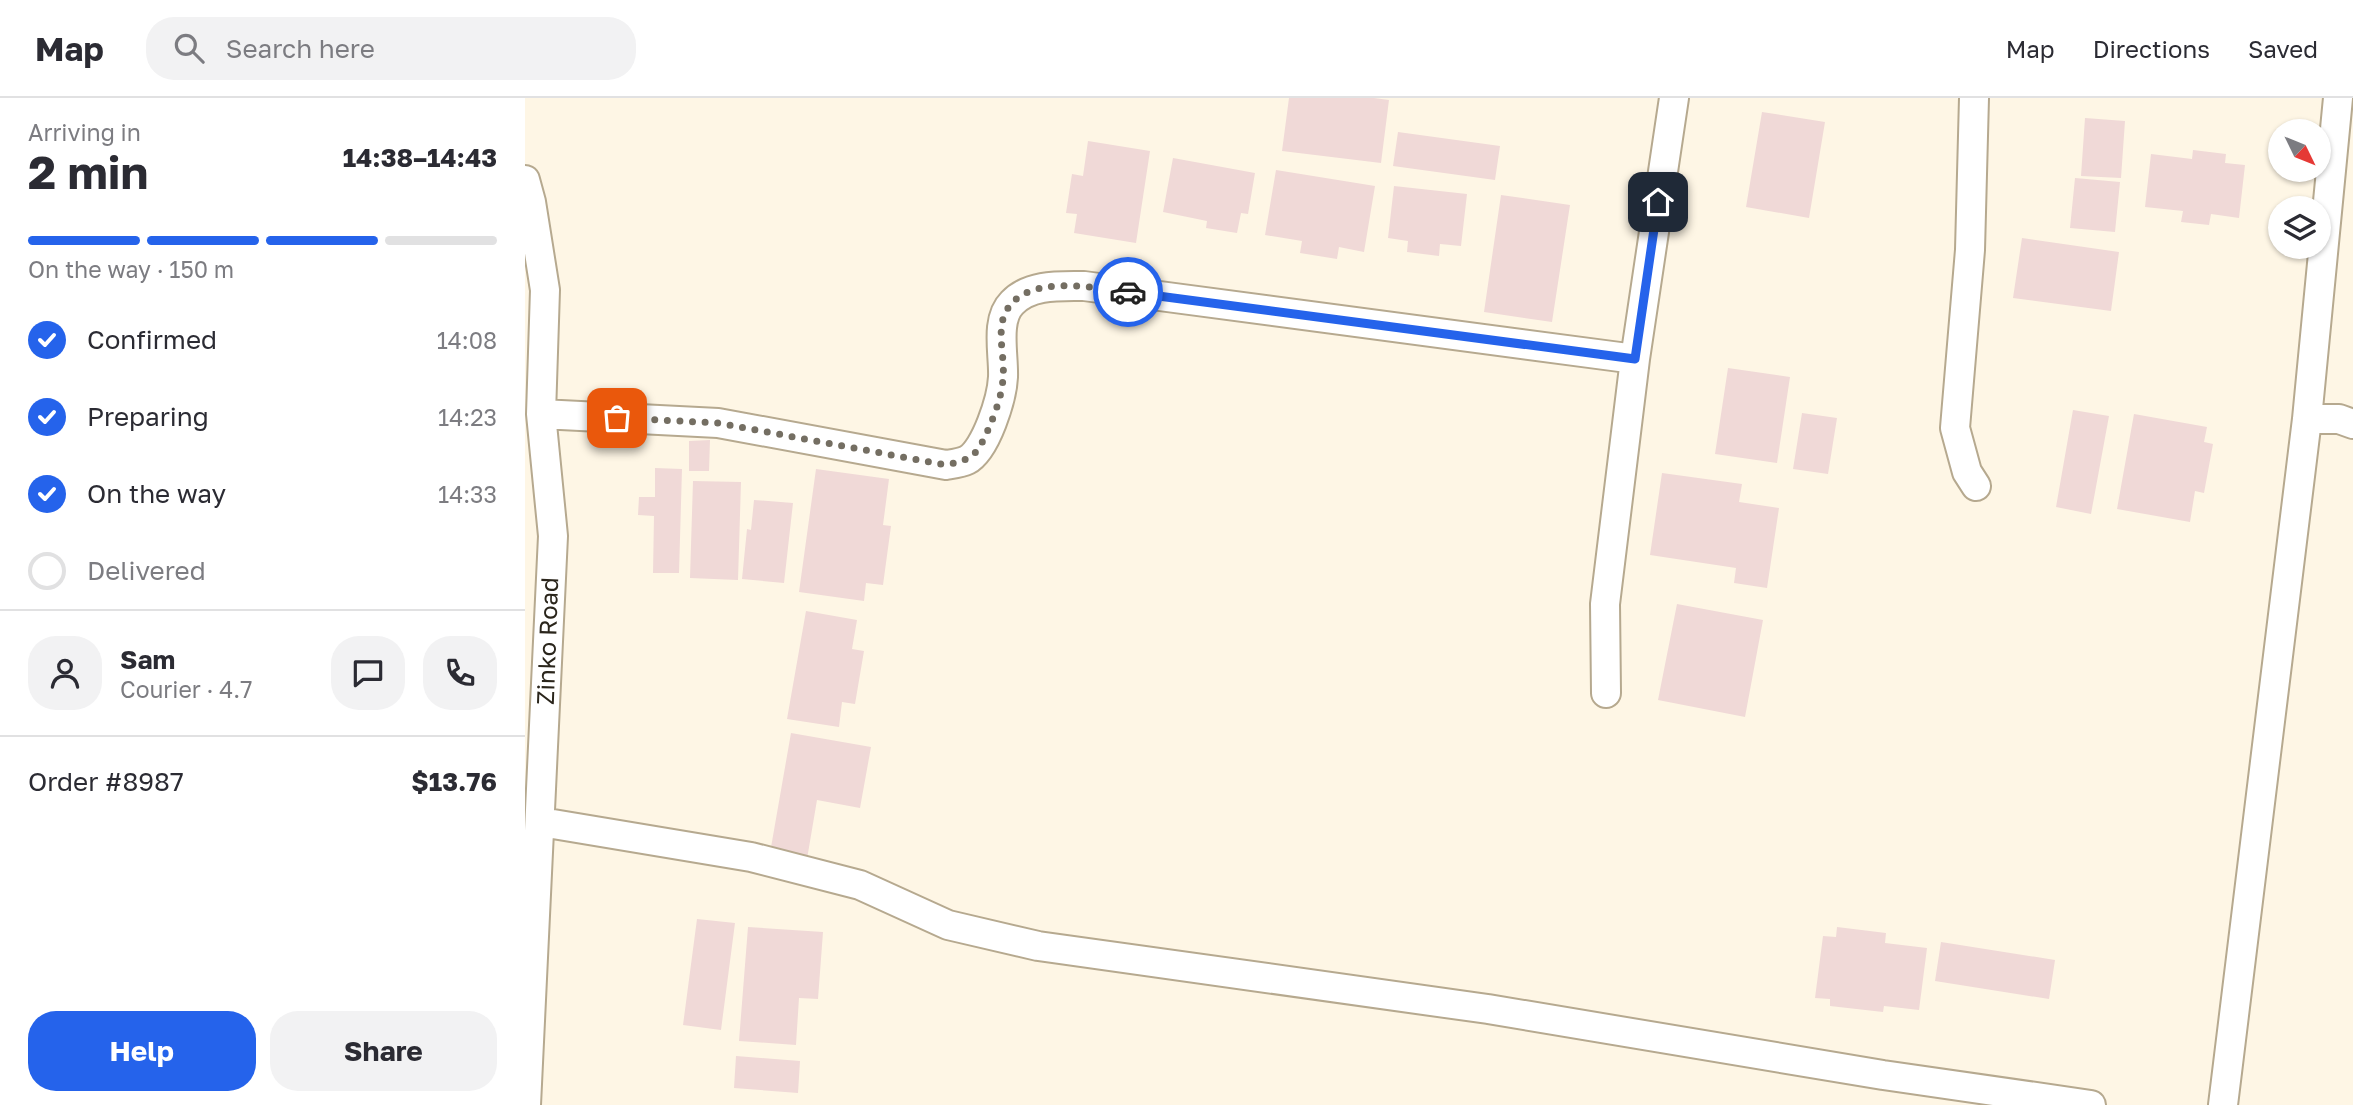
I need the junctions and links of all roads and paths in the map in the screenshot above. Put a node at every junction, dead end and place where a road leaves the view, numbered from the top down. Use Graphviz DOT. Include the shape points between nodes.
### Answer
graph roads {
  1 [pos="1674,98"];
  2 [pos="1974,98"];
  3 [pos="2338,98"];
  4 [pos="525,180"];
  5 [pos="1635,359"];
  6 [pos="541,414"];
  7 [pos="2307,419"];
  8 [pos="2353,424"];
  9 [pos="1976,486"];
  10 [pos="1607,693"];
  11 [pos="541,822"];
  12 [pos="526,1105"];
  13 [pos="2091,1105"];
  14 [pos="2223,1105"];
  1 -- 5 [label="street"];
  2 -- 9 [label="street" via="1970,250 1955,428 1967,472"];
  3 -- 7 [label="street"];
  4 -- 6 [label="street, Zinko Road" via="545,290"];
  5 -- 6 [label="street" via="1058,286 1029,290 1010,304 1002,321 1003,380 994,416 981,446 968,460 946,465 718,423"];
  5 -- 10 [label="street" via="1605,604"];
  6 -- 11 [label="street, Zinko Road" via="553,536"];
  7 -- 8 [label="street"];
  7 -- 14 [label="street"];
  11 -- 12 [label="street, Zinko Road"];
  11 -- 13 [label="street" via="763,860 860,885 948,925 1038,946 1487,1009"];
}
